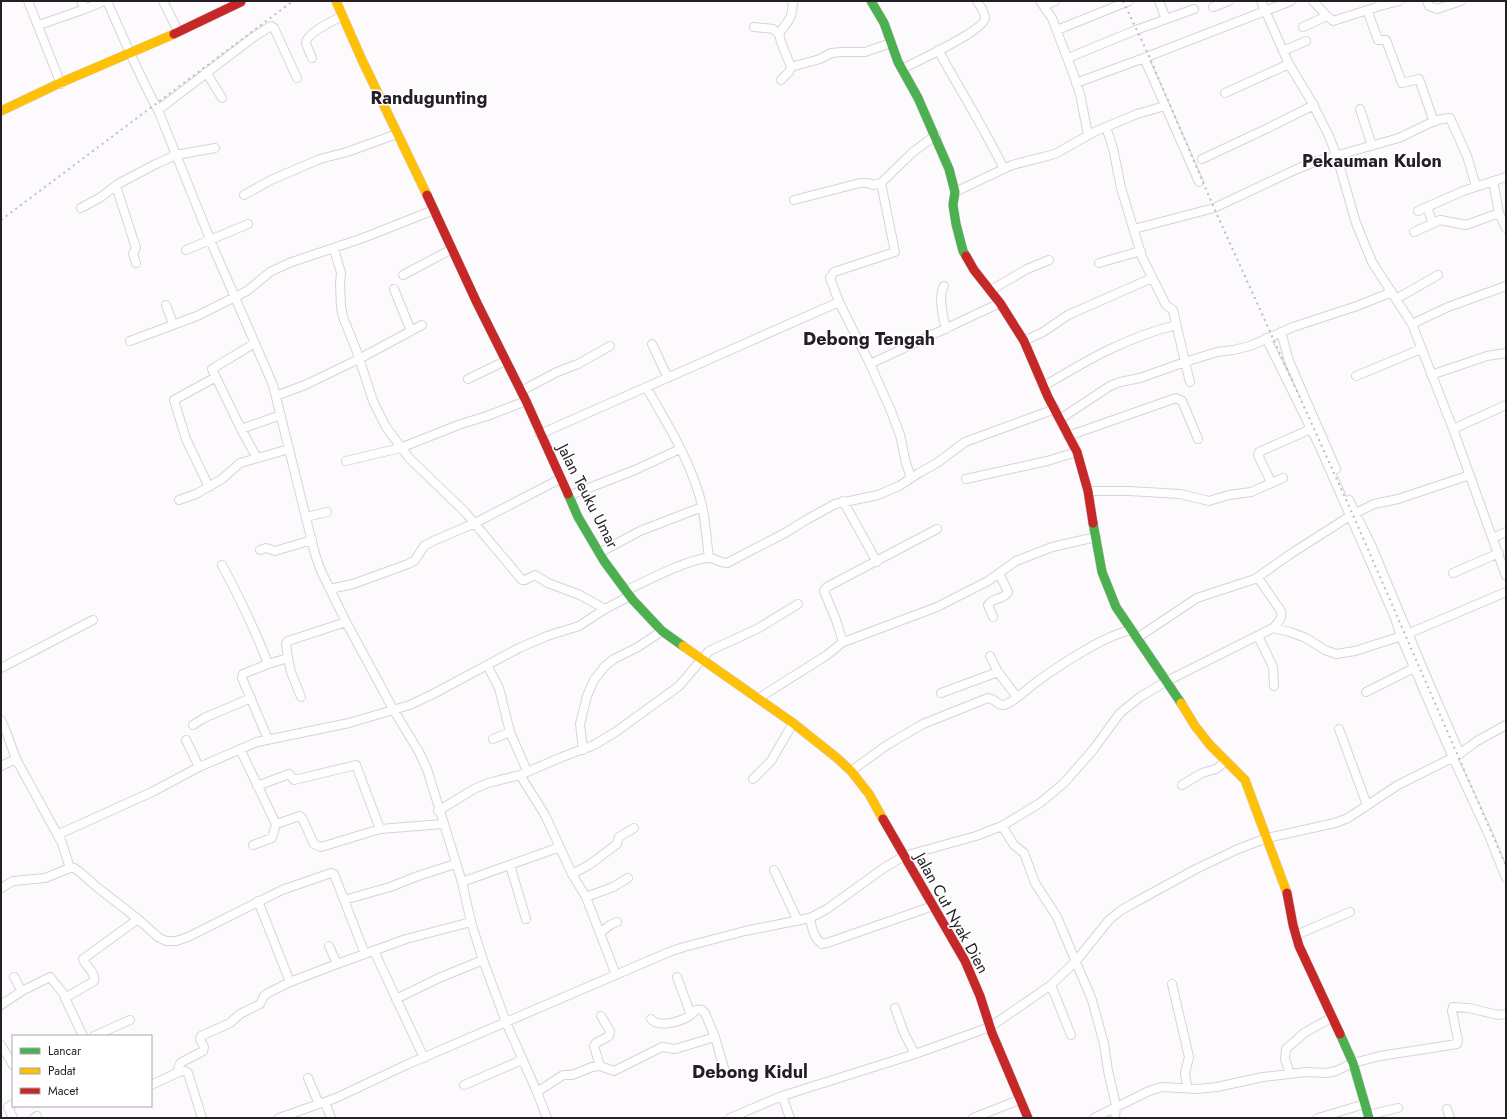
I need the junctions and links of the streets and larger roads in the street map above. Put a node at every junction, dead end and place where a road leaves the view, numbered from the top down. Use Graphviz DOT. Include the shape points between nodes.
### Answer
graph roads {
  1 [pos="28,1"];
  2 [pos="104,1"];
  3 [pos="107,1"];
  4 [pos="163,1"];
  5 [pos="243,1"];
  6 [pos="336,1"];
  7 [pos="344,1"];
  8 [pos="793,1"];
  9 [pos="871,1"];
  10 [pos="977,1"];
  11 [pos="1055,1"];
  12 [pos="1129,1"];
  13 [pos="1159,1"];
  14 [pos="1229,1"];
  15 [pos="1261,1"];
  16 [pos="1291,1"];
  17 [pos="1313,1"];
  18 [pos="1399,1"];
  19 [pos="1426,1"];
  20 [pos="1462,1"];
  21 [pos="1117,3"];
  22 [pos="1379,3"];
  23 [pos="1042,4"];
  24 [pos="83,5"];
  25 [pos="1213,6"];
  26 [pos="1194,10"];
  27 [pos="1367,10"];
  28 [pos="1266,11"];
  29 [pos="342,16"];
  30 [pos="1327,16"];
  31 [pos="1166,19"];
  32 [pos="39,25"];
  33 [pos="754,27"];
  34 [pos="1303,27"];
  35 [pos="1057,30"];
  36 [pos="178,31"];
  37 [pos="779,34"];
  38 [pos="1306,41"];
  39 [pos="891,43"];
  40 [pos="938,50"];
  41 [pos="1283,50"];
  42 [pos="130,54"];
  43 [pos="312,58"];
  44 [pos="1068,58"];
  45 [pos="1144,58"];
  46 [pos="1289,64"];
  47 [pos="792,67"];
  48 [pos="902,69"];
  49 [pos="206,72"];
  50 [pos="297,78"];
  51 [pos="781,80"];
  52 [pos="1076,83"];
  53 [pos="61,84"];
  54 [pos="1225,93"];
  55 [pos="222,98"];
  56 [pos="1314,105"];
  57 [pos="1165,106"];
  58 [pos="1360,109"];
  59 [pos="158,110"];
  60 [pos="1,111"];
  61 [pos="1434,122"];
  62 [pos="1106,127"];
  63 [pos="397,134"];
  64 [pos="936,135"];
  65 [pos="1088,135"];
  66 [pos="1372,146"];
  67 [pos="215,148"];
  68 [pos="176,155"];
  69 [pos="1337,156"];
  70 [pos="1202,159"];
  71 [pos="1004,169"];
  72 [pos="1498,179"];
  73 [pos="1199,182"];
  74 [pos="881,183"];
  75 [pos="116,186"];
  76 [pos="1476,186"];
  77 [pos="955,192"];
  78 [pos="244,195"];
  79 [pos="794,200"];
  80 [pos="1427,207"];
  81 [pos="81,208"];
  82 [pos="434,210"];
  83 [pos="1418,211"];
  84 [pos="1499,213"];
  85 [pos="1433,223"];
  86 [pos="248,224"];
  87 [pos="1506,228"];
  88 [pos="1134,229"];
  89 [pos="1414,232"];
  90 [pos="210,240"];
  91 [pos="334,249"];
  92 [pos="452,249"];
  93 [pos="186,250"];
  94 [pos="1140,251"];
  95 [pos="1049,260"];
  96 [pos="1099,263"];
  97 [pos="136,264"];
  98 [pos="403,275"];
  99 [pos="1438,275"];
  100 [pos="1152,278"];
  101 [pos="944,286"];
  102 [pos="1506,286"];
  103 [pos="394,289"];
  104 [pos="991,290"];
  105 [pos="1394,295"];
  106 [pos="234,296"];
  107 [pos="839,302"];
  108 [pos="1000,303"];
  109 [pos="166,305"];
  110 [pos="172,324"];
  111 [pos="1412,324"];
  112 [pos="422,325"];
  113 [pos="1176,325"];
  114 [pos="946,328"];
  115 [pos="411,331"];
  116 [pos="1281,332"];
  117 [pos="1266,338"];
  118 [pos="130,341"];
  119 [pos="1024,341"];
  120 [pos="255,343"];
  121 [pos="652,344"];
  122 [pos="610,346"];
  123 [pos="1421,349"];
  124 [pos="1506,353"];
  125 [pos="359,360"];
  126 [pos="505,361"];
  127 [pos="1185,362"];
  128 [pos="870,364"];
  129 [pos="1431,375"];
  130 [pos="1356,376"];
  131 [pos="216,377"];
  132 [pos="668,378"];
  133 [pos="468,379"];
  134 [pos="1190,382"];
  135 [pos="1044,386"];
  136 [pos="646,387"];
  137 [pos="521,390"];
  138 [pos="276,396"];
  139 [pos="526,401"];
  140 [pos="1506,405"];
  141 [pos="1054,409"];
  142 [pos="281,415"];
  143 [pos="1060,420"];
  144 [pos="241,429"];
  145 [pos="1311,429"];
  146 [pos="1453,429"];
  147 [pos="540,434"];
  148 [pos="1068,436"];
  149 [pos="1198,439"];
  150 [pos="290,448"];
  151 [pos="400,448"];
  152 [pos="680,450"];
  153 [pos="1077,452"];
  154 [pos="257,458"];
  155 [pos="346,461"];
  156 [pos="1470,475"];
  157 [pos="560,478"];
  158 [pos="912,478"];
  159 [pos="1283,478"];
  160 [pos="966,479"];
  161 [pos="1271,482"];
  162 [pos="209,487"];
  163 [pos="1088,492"];
  164 [pos="568,496"];
  165 [pos="179,500"];
  166 [pos="843,501"];
  167 [pos="702,507"];
  168 [pos="327,512"];
  169 [pos="1353,515"];
  170 [pos="306,517"];
  171 [pos="475,523"];
  172 [pos="937,529"];
  173 [pos="1506,532"];
  174 [pos="1096,537"];
  175 [pos="1493,538"];
  176 [pos="312,540"];
  177 [pos="260,550"];
  178 [pos="599,553"];
  179 [pos="1499,553"];
  180 [pos="709,558"];
  181 [pos="877,562"];
  182 [pos="222,565"];
  183 [pos="999,573"];
  184 [pos="1453,573"];
  185 [pos="1506,576"];
  186 [pos="1258,578"];
  187 [pos="330,589"];
  188 [pos="1506,592"];
  189 [pos="629,593"];
  190 [pos="798,604"];
  191 [pos="605,609"];
  192 [pos="993,617"];
  193 [pos="93,620"];
  194 [pos="346,622"];
  195 [pos="1273,628"];
  196 [pos="662,631"];
  197 [pos="1135,634"];
  198 [pos="1409,634"];
  199 [pos="1258,636"];
  200 [pos="1401,637"];
  201 [pos="843,642"];
  202 [pos="990,656"];
  203 [pos="288,658"];
  204 [pos="702,659"];
  205 [pos="268,664"];
  206 [pos="487,666"];
  207 [pos="1,668"];
  208 [pos="1414,668"];
  209 [pos="998,672"];
  210 [pos="1167,680"];
  211 [pos="1274,686"];
  212 [pos="1366,692"];
  213 [pos="941,693"];
  214 [pos="300,697"];
  215 [pos="1017,697"];
  216 [pos="251,698"];
  217 [pos="759,698"];
  218 [pos="393,709"];
  219 [pos="912,719"];
  220 [pos="1,720"];
  221 [pos="793,723"];
  222 [pos="193,725"];
  223 [pos="1506,725"];
  224 [pos="918,727"];
  225 [pos="1339,729"];
  226 [pos="510,732"];
  227 [pos="268,739"];
  228 [pos="493,739"];
  229 [pos="186,740"];
  230 [pos="240,749"];
  231 [pos="583,750"];
  232 [pos="1460,754"];
  233 [pos="837,758"];
  234 [pos="1452,758"];
  235 [pos="16,759"];
  236 [pos="1226,760"];
  237 [pos="1,766"];
  238 [pos="199,767"];
  239 [pos="851,771"];
  240 [pos="524,773"];
  241 [pos="753,779"];
  242 [pos="1182,785"];
  243 [pos="257,786"];
  244 [pos="1367,805"];
  245 [pos="438,810"];
  246 [pos="276,824"];
  247 [pos="443,824"];
  248 [pos="1002,826"];
  249 [pos="634,828"];
  250 [pos="380,829"];
  251 [pos="58,835"];
  252 [pos="1267,838"];
  253 [pos="253,845"];
  254 [pos="560,847"];
  255 [pos="904,856"];
  256 [pos="455,864"];
  257 [pos="510,865"];
  258 [pos="70,868"];
  259 [pos="774,870"];
  260 [pos="572,874"];
  261 [pos="628,878"];
  262 [pos="1506,878"];
  263 [pos="462,882"];
  264 [pos="1,888"];
  265 [pos="586,897"];
  266 [pos="344,900"];
  267 [pos="258,902"];
  268 [pos="933,906"];
  269 [pos="1350,912"];
  270 [pos="810,918"];
  271 [pos="138,919"];
  272 [pos="526,919"];
  273 [pos="798,921"];
  274 [pos="471,922"];
  275 [pos="617,922"];
  276 [pos="600,933"];
  277 [pos="1296,935"];
  278 [pos="329,946"];
  279 [pos="374,951"];
  280 [pos="365,954"];
  281 [pos="483,960"];
  282 [pos="1076,961"];
  283 [pos="337,964"];
  284 [pos="616,975"];
  285 [pos="14,977"];
  286 [pos="677,977"];
  287 [pos="290,982"];
  288 [pos="1051,984"];
  289 [pos="1172,984"];
  290 [pos="22,991"];
  291 [pos="66,997"];
  292 [pos="396,999"];
  293 [pos="1,1006"];
  294 [pos="895,1008"];
  295 [pos="1506,1014"];
  296 [pos="690,1015"];
  297 [pos="602,1016"];
  298 [pos="1331,1018"];
  299 [pos="651,1019"];
  300 [pos="130,1020"];
  301 [pos="506,1022"];
  302 [pos="990,1027"];
  303 [pos="84,1035"];
  304 [pos="96,1035"];
  305 [pos="1071,1035"];
  306 [pos="715,1037"];
  307 [pos="1,1045"];
  308 [pos="915,1054"];
  309 [pos="424,1058"];
  310 [pos="522,1060"];
  311 [pos="1353,1063"];
  312 [pos="12,1064"];
  313 [pos="600,1066"];
  314 [pos="724,1068"];
  315 [pos="179,1072"];
  316 [pos="1290,1074"];
  317 [pos="308,1078"];
  318 [pos="152,1085"];
  319 [pos="464,1085"];
  320 [pos="1187,1088"];
  321 [pos="537,1092"];
  322 [pos="782,1096"];
  323 [pos="1019,1100"];
  324 [pos="322,1103"];
  325 [pos="1365,1104"];
  326 [pos="12,1105"];
  327 [pos="1116,1107"];
  328 [pos="1398,1108"];
  329 [pos="1447,1109"];
  330 [pos="545,1117"];
  331 [pos="1369,1117"];
  332 [pos="13,1118"];
  333 [pos="202,1118"];
  334 [pos="279,1118"];
  335 [pos="331,1118"];
  336 [pos="730,1118"];
  337 [pos="790,1118"];
  338 [pos="973,1118"];
  339 [pos="1028,1118"];
  340 [pos="1094,1118"];
  341 [pos="1115,1118"];
  342 [pos="1318,1118"];
  343 [pos="1450,1118"];
  1 -- 32 [label="street"];
  2 -- 24 [label="street"];
  3 -- 42 [label="street"];
  4 -- 36 [label="street"];
  5 -- 36 [label="street"];
  6 -- 29 [label="street, Jalan Teuku Umar"];
  7 -- 29 [label="street"];
  8 -- 37 [label="street" via="790,18"];
  9 -- 39 [label="street" via="884,23"];
  10 -- 40 [label="street" via="985,16 983,23"];
  11 -- 23 [label="street"];
  12 -- 21 [label="street"];
  13 -- 31 [label="street"];
  14 -- 25 [label="street"];
  15 -- 28 [label="street"];
  16 -- 28 [label="street"];
  17 -- 30 [label="street"];
  18 -- 22 [label="street"];
  19 -- 20 [label="street" via="1429,6 1437,9"];
  21 -- 35 [label="street"];
  22 -- 27 [label="street"];
  23 -- 35 [label="street"];
  24 -- 32 [label="street"];
  26 -- 31 [label="street"];
  27 -- 30 [label="street" via="1333,21"];
  27 -- 61 [label="street" via="1378,40 1386,40 1402,83 1417,78 1419,80"];
  28 -- 41 [label="street"];
  28 -- 45 [label="street"];
  29 -- 43 [label="street" via="307,39 306,44"];
  29 -- 63 [label="street, Jalan Teuku Umar"];
  30 -- 34 [label="street"];
  31 -- 44 [label="street"];
  32 -- 53 [label="street"];
  33 -- 37 [label="street" via="773,28"];
  35 -- 44 [label="street"];
  36 -- 42 [label="street"];
  37 -- 47 [label="street"];
  38 -- 41 [label="street"];
  39 -- 47 [label="street" via="865,52 831,54"];
  39 -- 48 [label="street"];
  40 -- 48 [label="street"];
  40 -- 71 [label="street"];
  41 -- 46 [label="street"];
  42 -- 53 [label="street"];
  42 -- 59 [label="street"];
  44 -- 52 [label="street"];
  45 -- 52 [label="street"];
  45 -- 57 [label="street"];
  46 -- 54 [label="street"];
  46 -- 56 [label="street"];
  47 -- 51 [label="street"];
  48 -- 64 [label="street"];
  49 -- 50 [label="street" via="272,26"];
  49 -- 55 [label="street"];
  49 -- 59 [label="street"];
  52 -- 65 [label="street"];
  53 -- 60 [label="street"];
  56 -- 69 [label="street"];
  56 -- 70 [label="street"];
  57 -- 62 [label="street"];
  57 -- 73 [label="street"];
  58 -- 66 [label="street"];
  59 -- 68 [label="street"];
  61 -- 66 [label="street" via="1400,138"];
  61 -- 76 [label="street" via="1450,118 1464,149"];
  62 -- 65 [label="street"];
  62 -- 88 [label="street"];
  63 -- 78 [label="street" via="320,159"];
  63 -- 82 [label="street, Jalan Teuku Umar"];
  64 -- 74 [label="street" via="913,152"];
  64 -- 77 [label="street"];
  65 -- 71 [label="street" via="1055,154"];
  66 -- 69 [label="street"];
  67 -- 68 [label="street"];
  68 -- 75 [label="street"];
  68 -- 90 [label="street"];
  69 -- 88 [label="street" via="1297,169 1214,208"];
  69 -- 105 [label="street" via="1365,247"];
  71 -- 77 [label="street"];
  72 -- 76 [label="street"];
  72 -- 84 [label="street"];
  74 -- 79 [label="street" via="860,183"];
  74 -- 107 [label="street" via="895,252 834,272 830,278"];
  75 -- 81 [label="street"];
  75 -- 97 [label="street" via="136,248 133,254"];
  76 -- 80 [label="street"];
  77 -- 104 [label="street" via="955,218 960,243 967,259"];
  80 -- 83 [label="street"];
  80 -- 85 [label="street"];
  82 -- 91 [label="street"];
  82 -- 92 [label="street, Jalan Teuku Umar"];
  84 -- 85 [label="street" via="1466,225 1443,220"];
  84 -- 87 [label="street"];
  85 -- 89 [label="street"];
  86 -- 90 [label="street"];
  88 -- 94 [label="street"];
  90 -- 93 [label="street"];
  90 -- 106 [label="street"];
  91 -- 106 [label="street" via="289,263 270,272 248,291"];
  91 -- 125 [label="street" via="342,273 340,284 343,317"];
  92 -- 98 [label="street"];
  92 -- 126 [label="street, Jalan Teuku Umar"];
  94 -- 96 [label="street"];
  94 -- 100 [label="street"];
  95 -- 104 [label="street" via="1027,269"];
  99 -- 105 [label="street"];
  100 -- 113 [label="street" via="1166,305 1173,310"];
  100 -- 119 [label="street" via="1068,315"];
  101 -- 114 [label="street" via="942,310"];
  102 -- 111 [label="street" via="1448,307"];
  103 -- 115 [label="street"];
  104 -- 108 [label="street"];
  105 -- 111 [label="street"];
  105 -- 116 [label="street"];
  106 -- 110 [label="street" via="197,316"];
  106 -- 120 [label="street"];
  107 -- 128 [label="street"];
  107 -- 132 [label="street"];
  108 -- 114 [label="street"];
  108 -- 119 [label="street"];
  109 -- 110 [label="street"];
  110 -- 118 [label="street"];
  111 -- 123 [label="street"];
  112 -- 115 [label="street"];
  113 -- 127 [label="street"];
  113 -- 135 [label="street" via="1148,332 1121,343"];
  114 -- 128 [label="street"];
  115 -- 125 [label="street"];
  116 -- 117 [label="street"];
  116 -- 169 [label="street" via="1289,361"];
  117 -- 127 [label="street" via="1250,346 1217,352"];
  117 -- 145 [label="street"];
  119 -- 135 [label="street"];
  120 -- 131 [label="street" via="213,367"];
  120 -- 138 [label="street"];
  121 -- 132 [label="street"];
  122 -- 137 [label="street"];
  123 -- 129 [label="street"];
  123 -- 130 [label="street"];
  124 -- 129 [label="street" via="1487,356"];
  125 -- 138 [label="street"];
  125 -- 151 [label="street" via="376,408"];
  126 -- 133 [label="street"];
  126 -- 137 [label="street, Jalan Teuku Umar"];
  127 -- 134 [label="street"];
  127 -- 143 [label="street" via="1110,386"];
  128 -- 158 [label="street" via="900,435"];
  129 -- 146 [label="street"];
  131 -- 144 [label="street"];
  131 -- 162 [label="street" via="174,400 186,439"];
  132 -- 136 [label="street"];
  135 -- 141 [label="street"];
  136 -- 147 [label="street"];
  136 -- 152 [label="street" via="672,430"];
  137 -- 139 [label="street, Jalan Teuku Umar"];
  138 -- 142 [label="street"];
  139 -- 147 [label="street, Jalan Teuku Umar"];
  139 -- 151 [label="street"];
  140 -- 146 [label="street"];
  141 -- 143 [label="street"];
  141 -- 158 [label="street" via="965,442"];
  142 -- 144 [label="street"];
  142 -- 150 [label="street"];
  143 -- 148 [label="street"];
  144 -- 154 [label="street"];
  145 -- 161 [label="street" via="1259,452 1258,455"];
  145 -- 169 [label="street"];
  146 -- 156 [label="street"];
  147 -- 157 [label="street, Jalan Teuku Umar"];
  148 -- 149 [label="street" via="1176,398 1182,401"];
  148 -- 153 [label="street"];
  150 -- 154 [label="street"];
  150 -- 170 [label="street"];
  151 -- 155 [label="street"];
  151 -- 171 [label="street"];
  152 -- 164 [label="street"];
  152 -- 167 [label="street" via="697,488"];
  153 -- 160 [label="street"];
  153 -- 163 [label="street"];
  154 -- 162 [label="street" via="240,463"];
  156 -- 169 [label="street" via="1398,499 1374,504"];
  156 -- 175 [label="street"];
  157 -- 164 [label="street, Jalan Teuku Umar"];
  157 -- 171 [label="street"];
  158 -- 166 [label="street" via="878,495"];
  159 -- 161 [label="street"];
  161 -- 163 [label="street" via="1251,492 1229,494 1209,500 1180,494"];
  162 -- 165 [label="street"];
  163 -- 174 [label="street"];
  164 -- 178 [label="street, Jalan Teuku Umar"];
  166 -- 180 [label="street" via="727,562"];
  166 -- 181 [label="street"];
  167 -- 178 [label="street" via="640,531"];
  167 -- 180 [label="street"];
  168 -- 170 [label="street"];
  169 -- 186 [label="street" via="1292,553"];
  169 -- 198 [label="street" via="1369,540"];
  169 -- 200 [label="street"];
  170 -- 176 [label="street"];
  171 -- 187 [label="street" via="424,546 415,560 402,567"];
  171 -- 191 [label="street" via="522,580 535,575"];
  172 -- 181 [label="street"];
  173 -- 175 [label="street"];
  174 -- 183 [label="street" via="1052,547 1016,561"];
  174 -- 197 [label="street" via="1104,581 1116,607"];
  175 -- 179 [label="street"];
  176 -- 177 [label="street" via="275,551 266,548"];
  176 -- 187 [label="street" via="321,571"];
  178 -- 189 [label="street, Jalan Teuku Umar"];
  179 -- 184 [label="street"];
  179 -- 185 [label="street"];
  180 -- 189 [label="street" via="681,565"];
  181 -- 201 [label="street" via="827,587 824,591"];
  182 -- 205 [label="street" via="261,644"];
  183 -- 192 [label="street" via="1008,592 1004,597 989,602"];
  183 -- 201 [label="street" via="937,607"];
  186 -- 195 [label="street" via="1281,611 1281,618"];
  186 -- 197 [label="street" via="1197,598"];
  187 -- 194 [label="street"];
  188 -- 198 [label="street"];
  189 -- 191 [label="street"];
  189 -- 196 [label="street, Jalan Teuku Umar"];
  190 -- 204 [label="street" via="757,629 714,647"];
  191 -- 206 [label="street" via="579,626 519,648"];
  193 -- 207 [label="street"];
  194 -- 203 [label="street" via="288,641"];
  194 -- 218 [label="street"];
  195 -- 199 [label="street"];
  195 -- 200 [label="street" via="1306,638 1336,654"];
  196 -- 204 [label="street, Jalan Teuku Umar"];
  196 -- 231 [label="street" via="614,659 594,680 580,724"];
  197 -- 210 [label="street"];
  197 -- 215 [label="street" via="1125,631 1099,643 1036,682"];
  198 -- 200 [label="street"];
  198 -- 232 [label="street"];
  199 -- 210 [label="street"];
  199 -- 211 [label="street" via="1273,667"];
  200 -- 208 [label="street"];
  201 -- 217 [label="street" via="827,656"];
  202 -- 209 [label="street"];
  203 -- 205 [label="street"];
  203 -- 214 [label="street"];
  204 -- 217 [label="street, Jalan Teuku Umar"];
  204 -- 231 [label="street" via="684,681 666,697 617,731"];
  205 -- 216 [label="street" via="242,676"];
  206 -- 218 [label="street" via="417,702"];
  206 -- 226 [label="street" via="499,688"];
  208 -- 212 [label="street"];
  208 -- 234 [label="street"];
  209 -- 213 [label="street"];
  209 -- 215 [label="street"];
  210 -- 236 [label="street" via="1195,726"];
  210 -- 248 [label="street" via="1120,713 1093,750 1064,783 1040,803"];
  215 -- 224 [label="street" via="1005,705 988,698"];
  216 -- 222 [label="street"];
  216 -- 227 [label="street"];
  217 -- 221 [label="street, Jalan Teuku Umar"];
  218 -- 227 [label="street" via="349,723"];
  218 -- 245 [label="street" via="420,752"];
  219 -- 224 [label="street"];
  220 -- 235 [label="street"];
  221 -- 233 [label="street, Jalan Teuku Umar"];
  221 -- 241 [label="street" via="771,761"];
  223 -- 232 [label="street"];
  224 -- 239 [label="street"];
  225 -- 244 [label="street"];
  226 -- 228 [label="street"];
  226 -- 240 [label="street"];
  227 -- 230 [label="street"];
  229 -- 238 [label="street"];
  230 -- 238 [label="street"];
  230 -- 243 [label="street"];
  231 -- 240 [label="street"];
  232 -- 234 [label="street"];
  233 -- 239 [label="street, Jalan Cut Nyak Dien"];
  234 -- 244 [label="street" via="1398,785"];
  234 -- 262 [label="street" via="1488,833"];
  235 -- 237 [label="street"];
  235 -- 251 [label="street"];
  236 -- 242 [label="street" via="1216,769 1202,773"];
  236 -- 252 [label="street" via="1248,786"];
  238 -- 251 [label="street" via="152,792"];
  239 -- 255 [label="street, Jalan Cut Nyak Dien" via="874,801"];
  240 -- 245 [label="street" via="474,789"];
  240 -- 254 [label="street"];
  243 -- 246 [label="street"];
  243 -- 250 [label="street" via="288,774 294,780 356,765"];
  244 -- 252 [label="street" via="1348,818 1335,823"];
  245 -- 247 [label="street"];
  246 -- 250 [label="street" via="300,816 314,844 321,848"];
  246 -- 253 [label="street" via="272,838"];
  247 -- 250 [label="street"];
  247 -- 256 [label="street"];
  248 -- 255 [label="street"];
  248 -- 282 [label="street" via="1014,845 1024,852 1035,883 1057,917"];
  249 -- 260 [label="street" via="619,837 617,844 589,865"];
  251 -- 258 [label="street"];
  252 -- 277 [label="street" via="1288,894"];
  252 -- 282 [label="street" via="1196,869 1120,911 1098,932"];
  254 -- 257 [label="street"];
  254 -- 260 [label="street"];
  255 -- 268 [label="street, Jalan Cut Nyak Dien"];
  255 -- 270 [label="street"];
  256 -- 263 [label="street"];
  256 -- 266 [label="street"];
  257 -- 263 [label="street"];
  257 -- 272 [label="street"];
  258 -- 264 [label="street" via="45,878 13,881"];
  258 -- 271 [label="street" via="80,872"];
  259 -- 273 [label="street"];
  260 -- 265 [label="street"];
  261 -- 265 [label="street" via="613,887"];
  263 -- 274 [label="street"];
  265 -- 276 [label="street"];
  266 -- 267 [label="street" via="334,874 331,873 282,890"];
  266 -- 280 [label="street"];
  267 -- 271 [label="street" via="176,941 166,942"];
  267 -- 287 [label="street"];
  268 -- 270 [label="street" via="827,944 822,944 816,937"];
  268 -- 302 [label="street, Jalan Cut Nyak Dien" via="965,961"];
  269 -- 277 [label="street"];
  270 -- 273 [label="street"];
  271 -- 291 [label="street" via="84,958 95,979 88,986"];
  273 -- 284 [label="street" via="745,931 684,947"];
  274 -- 279 [label="street" via="406,939"];
  274 -- 281 [label="street"];
  275 -- 276 [label="street"];
  276 -- 284 [label="street"];
  277 -- 298 [label="street"];
  278 -- 283 [label="street"];
  279 -- 280 [label="street"];
  279 -- 292 [label="street"];
  280 -- 283 [label="street"];
  281 -- 292 [label="street"];
  281 -- 301 [label="street"];
  282 -- 288 [label="street"];
  282 -- 327 [label="street" via="1101,1028"];
  283 -- 287 [label="street"];
  284 -- 301 [label="street"];
  285 -- 290 [label="street"];
  286 -- 296 [label="street"];
  287 -- 315 [label="street" via="266,994 260,1004 201,1036 203,1051 180,1064"];
  288 -- 302 [label="street"];
  288 -- 305 [label="street"];
  289 -- 320 [label="street" via="1189,1057 1185,1073"];
  290 -- 291 [label="street" via="50,977"];
  290 -- 293 [label="street"];
  291 -- 303 [label="street"];
  292 -- 309 [label="street"];
  294 -- 308 [label="street"];
  295 -- 311 [label="street" via="1498,1015 1453,1007 1457,1044 1380,1056"];
  296 -- 299 [label="street" via="663,1025"];
  296 -- 306 [label="street" via="702,1010"];
  297 -- 313 [label="street" via="610,1031 609,1036 594,1046"];
  298 -- 311 [label="street"];
  298 -- 316 [label="street" via="1304,1033 1286,1049 1285,1059"];
  300 -- 304 [label="street"];
  301 -- 309 [label="street"];
  301 -- 310 [label="street"];
  302 -- 308 [label="street"];
  302 -- 323 [label="street, Jalan Cut Nyak Dien"];
  306 -- 313 [label="street" via="675,1049 662,1047 614,1071"];
  306 -- 314 [label="street"];
  307 -- 312 [label="street"];
  308 -- 322 [label="street"];
  309 -- 324 [label="street"];
  310 -- 319 [label="street"];
  310 -- 321 [label="street"];
  311 -- 316 [label="street" via="1326,1073"];
  311 -- 325 [label="street"];
  313 -- 321 [label="street" via="572,1075 563,1075"];
  315 -- 318 [label="street"];
  315 -- 333 [label="street" via="183,1070 188,1073"];
  316 -- 320 [label="street" via="1217,1087"];
  317 -- 324 [label="street"];
  320 -- 327 [label="street" via="1162,1087"];
  321 -- 330 [label="street"];
  322 -- 336 [label="street"];
  322 -- 337 [label="street"];
  323 -- 338 [label="street"];
  323 -- 339 [label="street, Jalan Cut Nyak Dien"];
  324 -- 334 [label="street"];
  324 -- 335 [label="street"];
  325 -- 331 [label="street"];
  325 -- 342 [label="street"];
  326 -- 332 [label="street" via="8,1109"];
  327 -- 340 [label="street"];
  327 -- 341 [label="street"];
  328 -- 331 [label="street"];
  329 -- 343 [label="street"];
}
